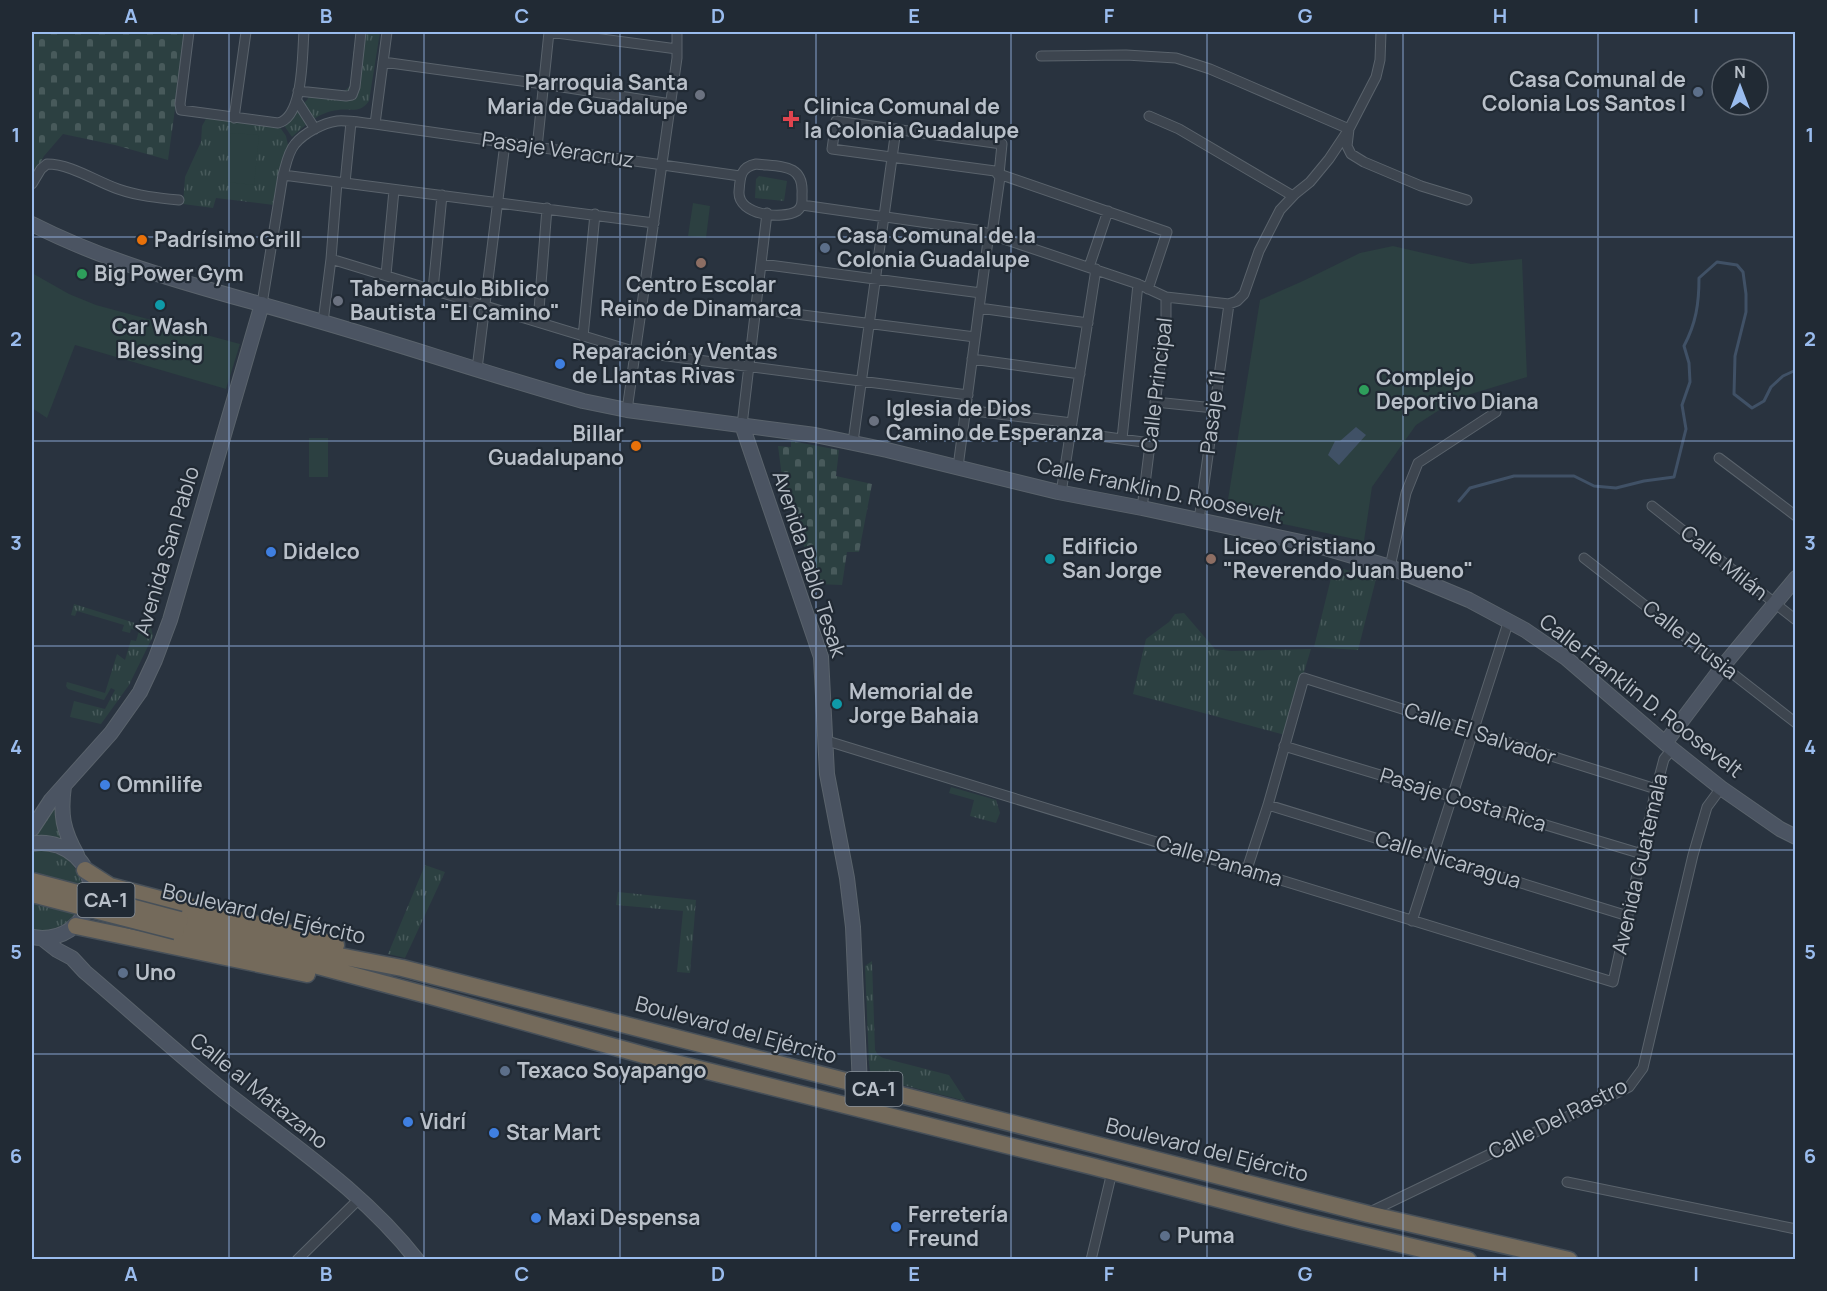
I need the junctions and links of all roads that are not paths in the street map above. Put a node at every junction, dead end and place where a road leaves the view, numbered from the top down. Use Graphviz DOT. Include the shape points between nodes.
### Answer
graph roads {
  1 [pos="189,32"];
  2 [pos="246,32"];
  3 [pos="303,32"];
  4 [pos="361,32"];
  5 [pos="387,32"];
  6 [pos="549,32"];
  7 [pos="677,32"];
  8 [pos="1381,32"];
  9 [pos="677,49"];
  10 [pos="1041,56"];
  11 [pos="383,62"];
  12 [pos="543,84"];
  13 [pos="298,96"];
  14 [pos="671,104"];
  15 [pos="1149,116"];
  16 [pos="234,117"];
  17 [pos="351,122"];
  18 [pos="375,124"];
  19 [pos="315,129"];
  20 [pos="896,129"];
  21 [pos="1348,129"];
  22 [pos="505,143"];
  23 [pos="537,148"];
  24 [pos="892,156"];
  25 [pos="663,165"];
  26 [pos="999,174"];
  27 [pos="283,176"];
  28 [pos="740,176"];
  29 [pos="341,182"];
  30 [pos="32,184"];
  31 [pos="394,190"];
  32 [pos="442,195"];
  33 [pos="1293,196"];
  34 [pos="179,200"];
  35 [pos="1467,200"];
  36 [pos="498,202"];
  37 [pos="802,205"];
  38 [pos="547,208"];
  39 [pos="1108,212"];
  40 [pos="767,213"];
  41 [pos="595,214"];
  42 [pos="883,216"];
  43 [pos="654,223"];
  44 [pos="32,224"];
  45 [pos="990,233"];
  46 [pos="331,259"];
  47 [pos="761,264"];
  48 [pos="1092,268"];
  49 [pos="386,275"];
  50 [pos="875,278"];
  51 [pos="1138,284"];
  52 [pos="1148,289"];
  53 [pos="434,290"];
  54 [pos="981,292"];
  55 [pos="1166,297"];
  56 [pos="262,304"];
  57 [pos="1229,304"];
  58 [pos="485,306"];
  59 [pos="979,308"];
  60 [pos="756,309"];
  61 [pos="323,322"];
  62 [pos="538,322"];
  63 [pos="1088,323"];
  64 [pos="869,324"];
  65 [pos="583,337"];
  66 [pos="975,337"];
  67 [pos="636,352"];
  68 [pos="972,359"];
  69 [pos="749,366"];
  70 [pos="477,369"];
  71 [pos="1080,374"];
  72 [pos="861,381"];
  73 [pos="968,394"];
  74 [pos="1155,402"];
  75 [pos="1214,408"];
  76 [pos="627,410"];
  77 [pos="966,410"];
  78 [pos="1496,412"];
  79 [pos="742,425"];
  80 [pos="1071,428"];
  81 [pos="1122,439"];
  82 [pos="853,442"];
  83 [pos="1150,443"];
  84 [pos="1719,458"];
  85 [pos="958,467"];
  86 [pos="1061,493"];
  87 [pos="1652,506"];
  88 [pos="1142,508"];
  89 [pos="1796,516"];
  90 [pos="1197,520"];
  91 [pos="1584,558"];
  92 [pos="1390,567"];
  93 [pos="1796,578"];
  94 [pos="1774,603"];
  95 [pos="1509,620"];
  96 [pos="1796,620"];
  97 [pos="1723,666"];
  98 [pos="1796,723"];
  99 [pos="1473,732"];
  100 [pos="824,740"];
  101 [pos="1284,746"];
  102 [pos="1668,746"];
  103 [pos="64,786"];
  104 [pos="1721,788"];
  105 [pos="1656,789"];
  106 [pos="1452,797"];
  107 [pos="1268,805"];
  108 [pos="32,829"];
  109 [pos="1796,837"];
  110 [pos="32,844"];
  111 [pos="1642,854"];
  112 [pos="1433,855"];
  113 [pos="83,865"];
  114 [pos="1246,869"];
  115 [pos="32,881"];
  116 [pos="32,894"];
  117 [pos="1628,916"];
  118 [pos="1412,921"];
  119 [pos="178,925"];
  120 [pos="72,929"];
  121 [pos="37,938"];
  122 [pos="72,958"];
  123 [pos="402,968"];
  124 [pos="1613,982"];
  125 [pos="438,998"];
  126 [pos="661,1032"];
  127 [pos="691,1041"];
  128 [pos="651,1057"];
  129 [pos="685,1066"];
  130 [pos="860,1086"];
  131 [pos="851,1106"];
  132 [pos="1112,1172"];
  133 [pos="1567,1182"];
  134 [pos="359,1199"];
  135 [pos="1329,1204"];
  136 [pos="1368,1214"];
  137 [pos="1796,1229"];
  138 [pos="1452,1233"];
  139 [pos="1485,1241"];
  140 [pos="1444,1253"];
  141 [pos="297,1260"];
  142 [pos="417,1260"];
  143 [pos="1091,1260"];
  144 [pos="1468,1260"];
  145 [pos="1477,1260"];
  146 [pos="1569,1260"];
  1 -- 16 [label="street" via="180,108"];
  2 -- 16 [label="street"];
  3 -- 13 [label="street"];
  4 -- 13 [label="street" via="352,95"];
  5 -- 11 [label="street"];
  6 -- 9 [label="street"];
  6 -- 12 [label="street"];
  7 -- 9 [label="street"];
  8 -- 21 [label="street" via="1376,77"];
  9 -- 14 [label="street"];
  10 -- 21 [label="street" via="1176,58"];
  11 -- 12 [label="street"];
  11 -- 18 [label="street"];
  12 -- 14 [label="street"];
  12 -- 23 [label="street"];
  13 -- 16 [label="street" via="284,122"];
  13 -- 19 [label="street"];
  14 -- 25 [label="street"];
  15 -- 33 [label="street" via="1179,129"];
  17 -- 18 [label="street, Pasaje Veracruz"];
  17 -- 19 [label="street, Pasaje Veracruz" via="335,122"];
  17 -- 29 [label="street"];
  18 -- 22 [label="street, Pasaje Veracruz"];
  19 -- 27 [label="street" via="294,144"];
  20 -- 24 [label="street"];
  20 -- 24 [label="street" via="836,121 832,149"];
  20 -- 26 [label="street" via="1002,144"];
  21 -- 33 [label="street" via="1329,159"];
  21 -- 35 [label="street" via="1347,146 1351,154 1364,162"];
  22 -- 23 [label="street, Pasaje Veracruz"];
  22 -- 36 [label="street"];
  23 -- 25 [label="street, Pasaje Veracruz"];
  24 -- 26 [label="street" via="989,169"];
  24 -- 42 [label="street"];
  25 -- 28 [label="street, Pasaje Veracruz"];
  25 -- 43 [label="street"];
  26 -- 39 [label="street"];
  26 -- 45 [label="street"];
  27 -- 29 [label="street"];
  27 -- 56 [label="street"];
  28 -- 37 [label="street" via="756,164 794,170 803,183"];
  28 -- 40 [label="street" via="741,202 751,211"];
  29 -- 31 [label="street"];
  29 -- 46 [label="street"];
  30 -- 34 [label="street" via="47,164 58,164 119,190"];
  31 -- 32 [label="street"];
  31 -- 49 [label="street"];
  32 -- 36 [label="street"];
  32 -- 53 [label="street"];
  33 -- 57 [label="street" via="1269,230 1244,294"];
  36 -- 38 [label="street"];
  36 -- 58 [label="street"];
  37 -- 40 [label="street" via="789,214"];
  37 -- 42 [label="street"];
  38 -- 41 [label="street"];
  38 -- 62 [label="street"];
  39 -- 48 [label="street"];
  39 -- 52 [label="street" via="1167,232"];
  40 -- 47 [label="street, Avenida Pablo Tesak"];
  41 -- 43 [label="street"];
  41 -- 65 [label="street"];
  42 -- 45 [label="street"];
  42 -- 50 [label="street"];
  43 -- 67 [label="street"];
  44 -- 56 [label="street, Calle Franklin D. Roosevelt" via="95,254"];
  45 -- 48 [label="street"];
  45 -- 54 [label="street"];
  46 -- 49 [label="street"];
  46 -- 61 [label="street"];
  47 -- 50 [label="street"];
  47 -- 60 [label="street, Avenida Pablo Tesak"];
  48 -- 51 [label="street"];
  48 -- 63 [label="street"];
  49 -- 53 [label="street"];
  50 -- 54 [label="street"];
  50 -- 64 [label="street"];
  51 -- 52 [label="street"];
  51 -- 81 [label="street"];
  52 -- 55 [label="street"];
  53 -- 58 [label="street"];
  54 -- 59 [label="street"];
  55 -- 57 [label="street"];
  55 -- 74 [label="street, Calle Principal"];
  56 -- 61 [label="street, Calle Franklin D. Roosevelt"];
  56 -- 103 [label="street, Avenida San Pablo" via="155,660 140,692 111,733"];
  57 -- 75 [label="street, Pasaje 11"];
  58 -- 62 [label="street"];
  58 -- 70 [label="street"];
  59 -- 63 [label="street"];
  59 -- 66 [label="street"];
  60 -- 64 [label="street"];
  60 -- 69 [label="street, Avenida Pablo Tesak"];
  61 -- 70 [label="street, Calle Franklin D. Roosevelt"];
  62 -- 65 [label="street"];
  63 -- 71 [label="street"];
  64 -- 66 [label="street"];
  64 -- 72 [label="street"];
  65 -- 67 [label="street"];
  66 -- 68 [label="street"];
  67 -- 69 [label="street"];
  67 -- 76 [label="street"];
  68 -- 71 [label="street"];
  68 -- 73 [label="street"];
  69 -- 72 [label="street"];
  69 -- 79 [label="street, Avenida Pablo Tesak"];
  70 -- 76 [label="street, Calle Franklin D. Roosevelt"];
  71 -- 80 [label="street"];
  72 -- 73 [label="street"];
  72 -- 82 [label="street"];
  73 -- 77 [label="street"];
  74 -- 75 [label="street"];
  74 -- 83 [label="street, Calle Principal"];
  75 -- 90 [label="street, Pasaje 11"];
  76 -- 79 [label="street, Calle Franklin D. Roosevelt"];
  77 -- 80 [label="street"];
  77 -- 85 [label="street"];
  78 -- 92 [label="street" via="1418,463 1406,493"];
  79 -- 82 [label="street, Calle Franklin D. Roosevelt"];
  79 -- 100 [label="street, Avenida Pablo Tesak" via="821,657"];
  80 -- 81 [label="street"];
  80 -- 86 [label="street"];
  81 -- 83 [label="street"];
  82 -- 85 [label="street, Calle Franklin D. Roosevelt"];
  83 -- 88 [label="street, Calle Principal"];
  84 -- 89 [label="street"];
  85 -- 86 [label="street, Calle Franklin D. Roosevelt"];
  86 -- 88 [label="street, Calle Franklin D. Roosevelt"];
  87 -- 94 [label="street, Calle Milán"];
  88 -- 90 [label="street, Calle Franklin D. Roosevelt"];
  90 -- 92 [label="street, Calle Franklin D. Roosevelt" via="1315,545"];
  91 -- 97 [label="street, Calle Prusia"];
  92 -- 95 [label="street, Calle Franklin D. Roosevelt"];
  93 -- 94 [label="street"];
  94 -- 96 [label="street, Calle Milán"];
  94 -- 97 [label="street"];
  95 -- 99 [label="street"];
  95 -- 102 [label="street, Calle Franklin D. Roosevelt" via="1566,658"];
  97 -- 98 [label="street, Calle Prusia"];
  97 -- 102 [label="street"];
  99 -- 101 [label="street, Calle El Salvador" via="1304,678"];
  99 -- 105 [label="street, Calle El Salvador"];
  99 -- 106 [label="street"];
  100 -- 114 [label="street, Calle Panama"];
  100 -- 130 [label="street, Avenida Pablo Tesak" via="853,927"];
  101 -- 106 [label="street, Pasaje Costa Rica"];
  101 -- 107 [label="street"];
  102 -- 104 [label="street, Calle Franklin D. Roosevelt"];
  102 -- 105 [label="street, Avenida Guatemala"];
  103 -- 108 [label="street, Avenida San Pablo"];
  103 -- 113 [label="street" via="63,824"];
  104 -- 109 [label="street, Calle Franklin D. Roosevelt"];
  104 -- 136 [label="street, Calle Del Rastro" via="1707,807 1643,1068 1629,1087"];
  105 -- 111 [label="street, Avenida Guatemala"];
  106 -- 111 [label="street, Pasaje Costa Rica"];
  106 -- 112 [label="street"];
  107 -- 112 [label="street, Calle Nicaragua"];
  107 -- 114 [label="street"];
  110 -- 113 [label="street" via="52,843 68,850"];
  111 -- 117 [label="street, Avenida Guatemala"];
  112 -- 117 [label="street, Calle Nicaragua"];
  112 -- 118 [label="street"];
  113 -- 120 [label="street" via="91,894 86,911"];
  113 -- 123 [label="highway" via="110,886 383,957"];
  114 -- 118 [label="street, Calle Panama"];
  115 -- 119 [label="highway, Boulevard del Ejército / CA-1, bridge"];
  116 -- 119 [label="highway, Boulevard del Ejército / CA-1, bridge"];
  117 -- 124 [label="street, Avenida Guatemala"];
  118 -- 124 [label="street, Calle Panama"];
  119 -- 123 [label="highway, Boulevard del Ejército / CA-1"];
  119 -- 125 [label="highway, Boulevard del Ejército / CA-1"];
  120 -- 121 [label="street"];
  120 -- 122 [label="street"];
  120 -- 125 [label="highway" via="115,933 375,989"];
  121 -- 122 [label="street, Calle al Matazano"];
  122 -- 134 [label="street, Calle al Matazano" via="188,1062"];
  123 -- 126 [label="highway, Boulevard del Ejército / CA-1"];
  125 -- 128 [label="highway, Boulevard del Ejército / CA-1"];
  126 -- 127 [label="highway, Boulevard del Ejército / CA-1"];
  126 -- 128 [label="highway" via="668,1038 669,1048 666,1053"];
  127 -- 129 [label="highway" via="681,1042 676,1048 676,1057"];
  127 -- 130 [label="highway, Boulevard del Ejército / CA-1"];
  128 -- 129 [label="highway, Boulevard del Ejército / CA-1"];
  129 -- 131 [label="highway, Boulevard del Ejército / CA-1"];
  130 -- 131 [label="street, Avenida Pablo Tesak"];
  130 -- 135 [label="highway, Boulevard del Ejército / CA-1"];
  131 -- 132 [label="highway, Boulevard del Ejército / CA-1"];
  132 -- 135 [label="highway" via="1120,1162 1132,1162 1302,1206"];
  132 -- 140 [label="highway, Boulevard del Ejército / CA-1"];
  132 -- 143 [label="street"];
  133 -- 137 [label="street"];
  134 -- 141 [label="street"];
  134 -- 142 [label="street, Calle al Matazano"];
  135 -- 136 [label="highway, Boulevard del Ejército / CA-1"];
  136 -- 138 [label="highway, Boulevard del Ejército / CA-1"];
  138 -- 139 [label="highway, Boulevard del Ejército / CA-1"];
  138 -- 140 [label="highway" via="1459,1249"];
  139 -- 145 [label="highway" via="1473,1248"];
  139 -- 146 [label="highway, Boulevard del Ejército / CA-1"];
  140 -- 144 [label="highway, Boulevard del Ejército / CA-1"];
}
